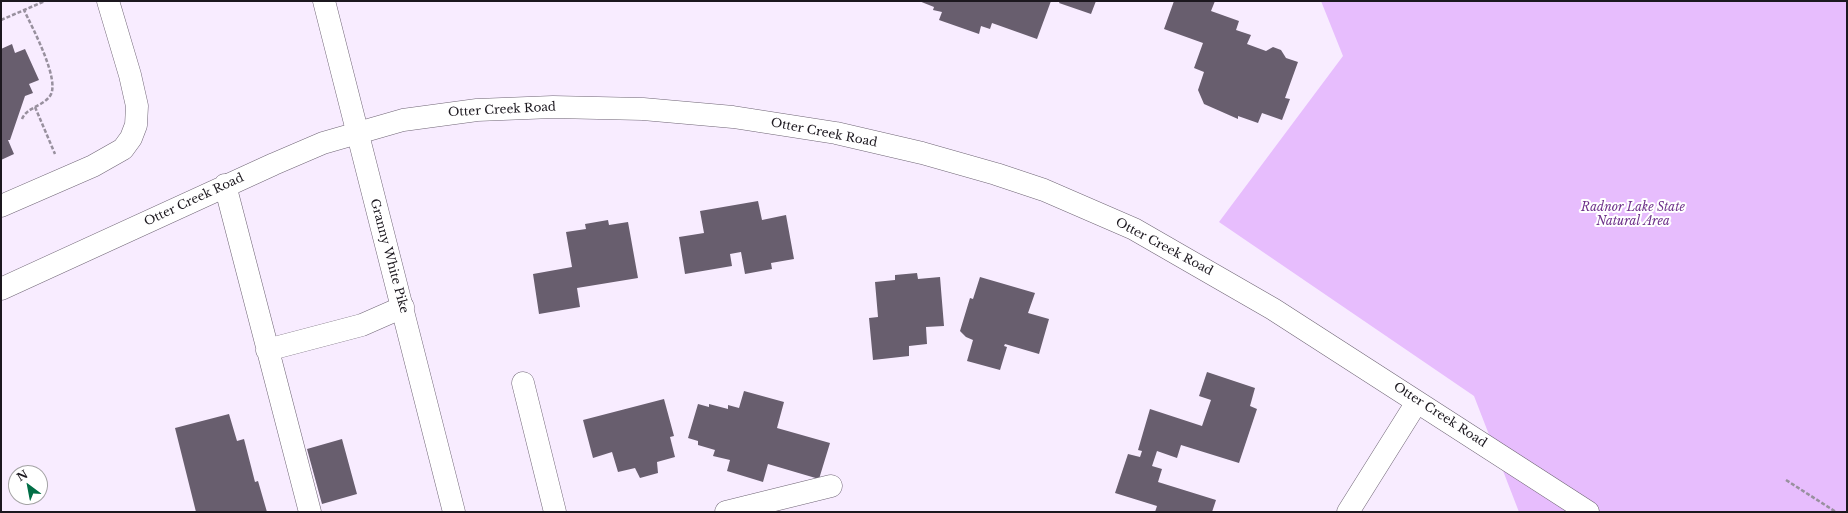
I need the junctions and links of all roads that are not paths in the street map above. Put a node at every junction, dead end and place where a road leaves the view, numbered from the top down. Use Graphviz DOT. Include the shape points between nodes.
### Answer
graph roads {
  1 [pos="108,1"];
  2 [pos="324,1"];
  3 [pos="357,134"];
  4 [pos="225,185"];
  5 [pos="1,206"];
  6 [pos="1,289"];
  7 [pos="403,307"];
  8 [pos="267,350"];
  9 [pos="523,384"];
  10 [pos="1417,402"];
  11 [pos="831,486"];
  12 [pos="310,512"];
  13 [pos="454,512"];
  14 [pos="555,512"];
  15 [pos="726,512"];
  16 [pos="1348,512"];
  17 [pos="1588,512"];
  1 -- 5 [label="street" via="137,106 136,125 131,138 123,149 93,166"];
  2 -- 3 [label="street, Granny White Pike"];
  3 -- 4 [label="street, Otter Creek Road" via="323,143"];
  3 -- 7 [label="street, Granny White Pike"];
  3 -- 10 [label="street, Otter Creek Road" via="403,120 478,110 553,107 644,109 782,124 836,133 922,153 1044,190 1134,229 1273,309"];
  4 -- 6 [label="street, Otter Creek Road"];
  4 -- 8 [label="street"];
  7 -- 8 [label="street" via="362,324"];
  7 -- 13 [label="street, Granny White Pike"];
  8 -- 12 [label="street"];
  9 -- 14 [label="street"];
  10 -- 16 [label="street"];
  10 -- 17 [label="street, Otter Creek Road"];
  11 -- 15 [label="street"];
}
